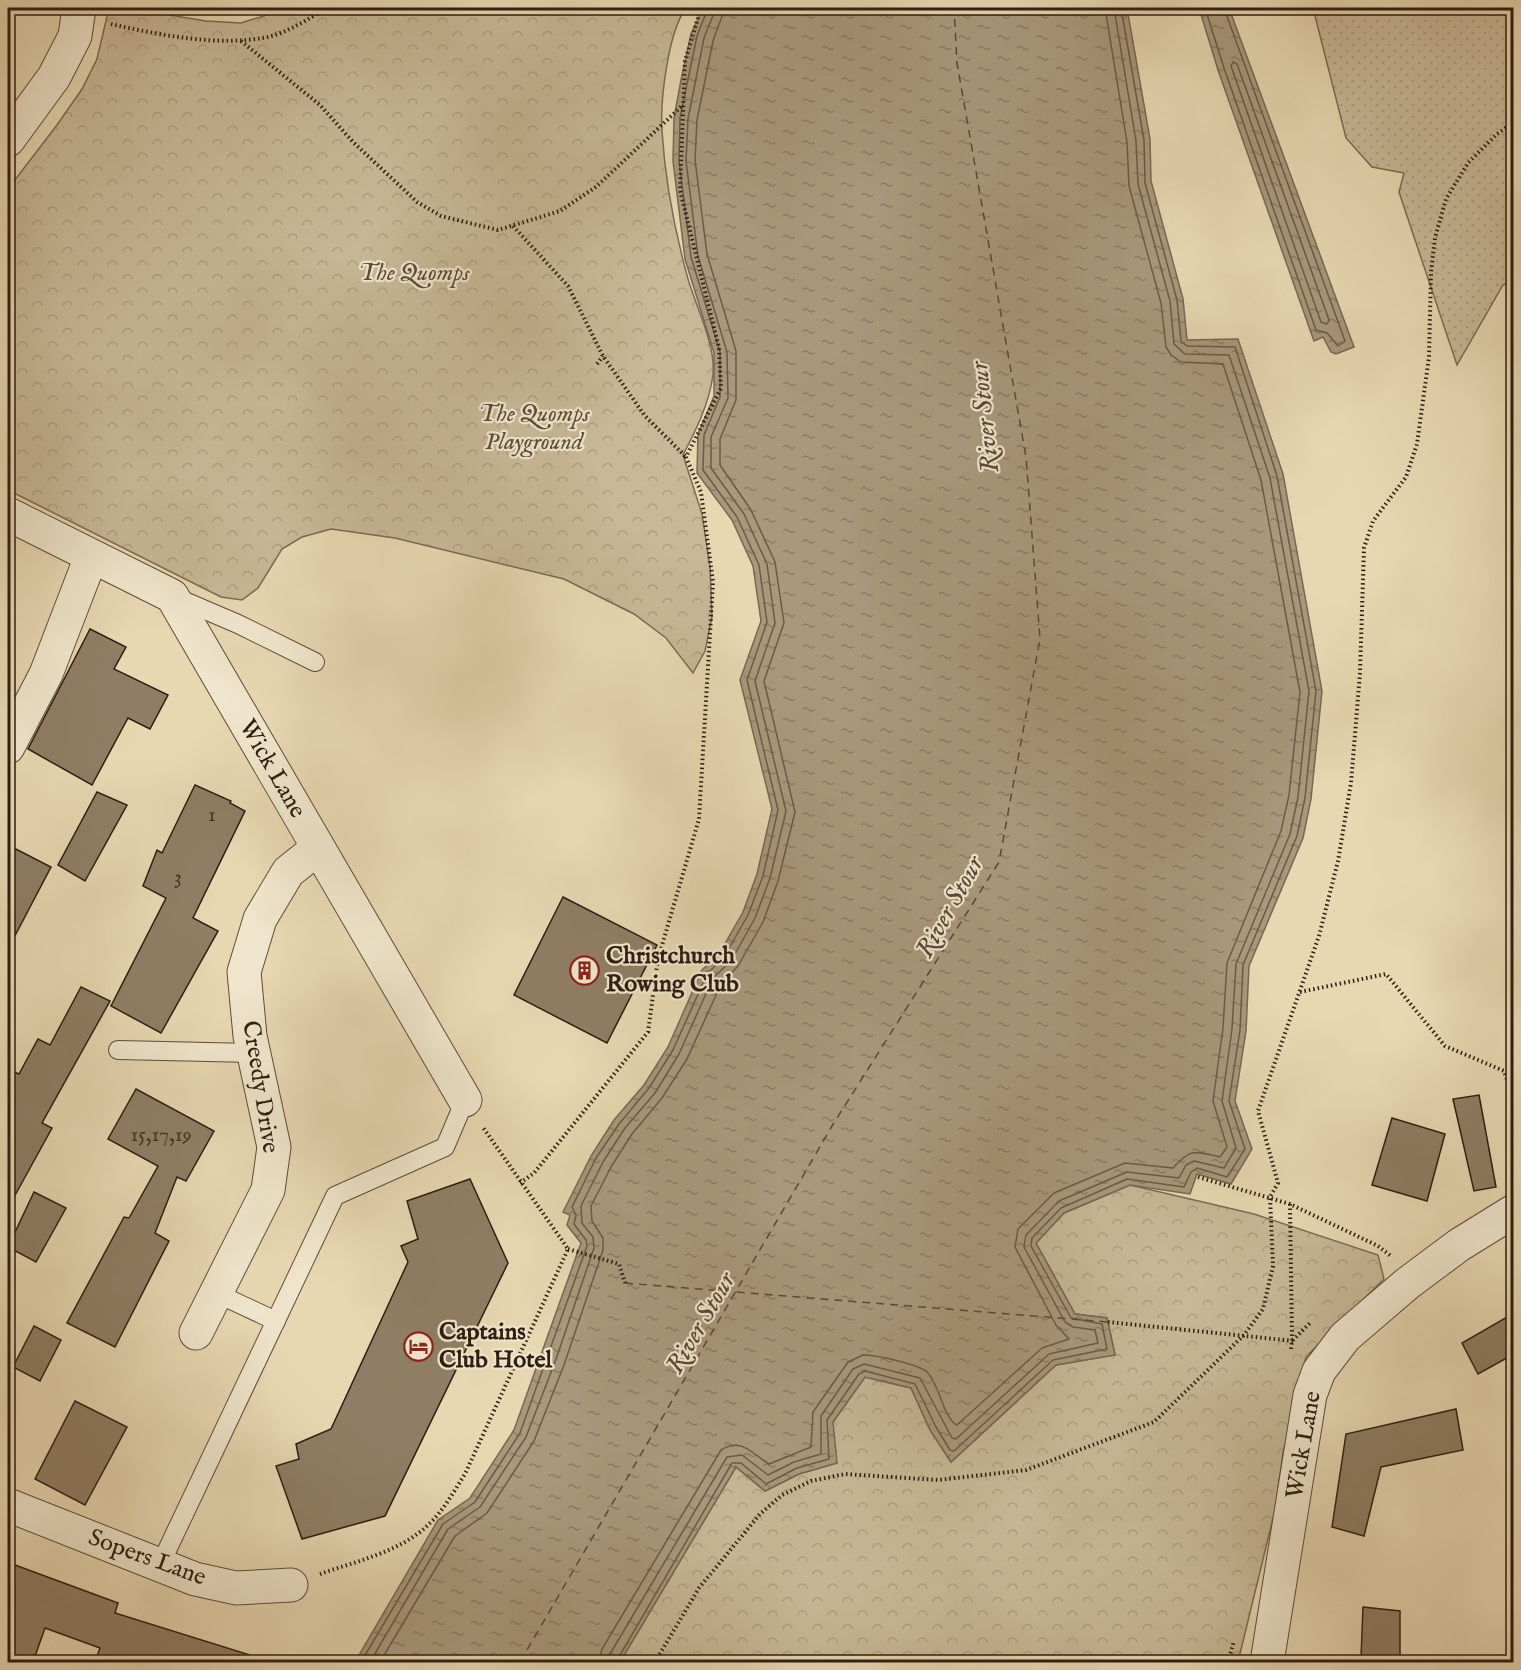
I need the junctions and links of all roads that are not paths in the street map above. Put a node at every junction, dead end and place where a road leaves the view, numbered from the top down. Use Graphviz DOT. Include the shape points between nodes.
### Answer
graph roads {
  1 [pos="78,12"];
  2 [pos="8,140"];
  3 [pos="8,514"];
  4 [pos="91,557"];
  5 [pos="172,596"];
  6 [pos="315,662"];
  7 [pos="8,747"];
  8 [pos="318,848"];
  9 [pos="118,1050"];
  10 [pos="254,1053"];
  11 [pos="465,1100"];
  12 [pos="1514,1211"];
  13 [pos="216,1293"];
  14 [pos="276,1321"];
  15 [pos="196,1333"];
  16 [pos="8,1505"];
  17 [pos="160,1565"];
  18 [pos="291,1585"];
  19 [pos="1267,1662"];
  1 -- 2 [label="street" via="75,36 54,77"];
  3 -- 4 [label="street"];
  4 -- 5 [label="street"];
  4 -- 7 [label="street" via="46,674"];
  5 -- 6 [label="lane"];
  5 -- 8 [label="street, Wick Lane"];
  8 -- 10 [label="street, Creedy Drive" via="288,872 260,919 244,972"];
  8 -- 11 [label="street, Wick Lane"];
  9 -- 10 [label="lane"];
  10 -- 13 [label="street, Creedy Drive" via="274,1147 268,1190"];
  11 -- 14 [label="lane" via="445,1147 335,1196"];
  12 -- 19 [label="street, Wick Lane" via="1408,1283 1345,1337 1319,1371 1310,1395"];
  13 -- 14 [label="lane"];
  13 -- 15 [label="street, Creedy Drive"];
  14 -- 17 [label="lane"];
  16 -- 17 [label="street, Sopers Lane"];
  17 -- 18 [label="street, Sopers Lane" via="195,1579 236,1587"];
}
